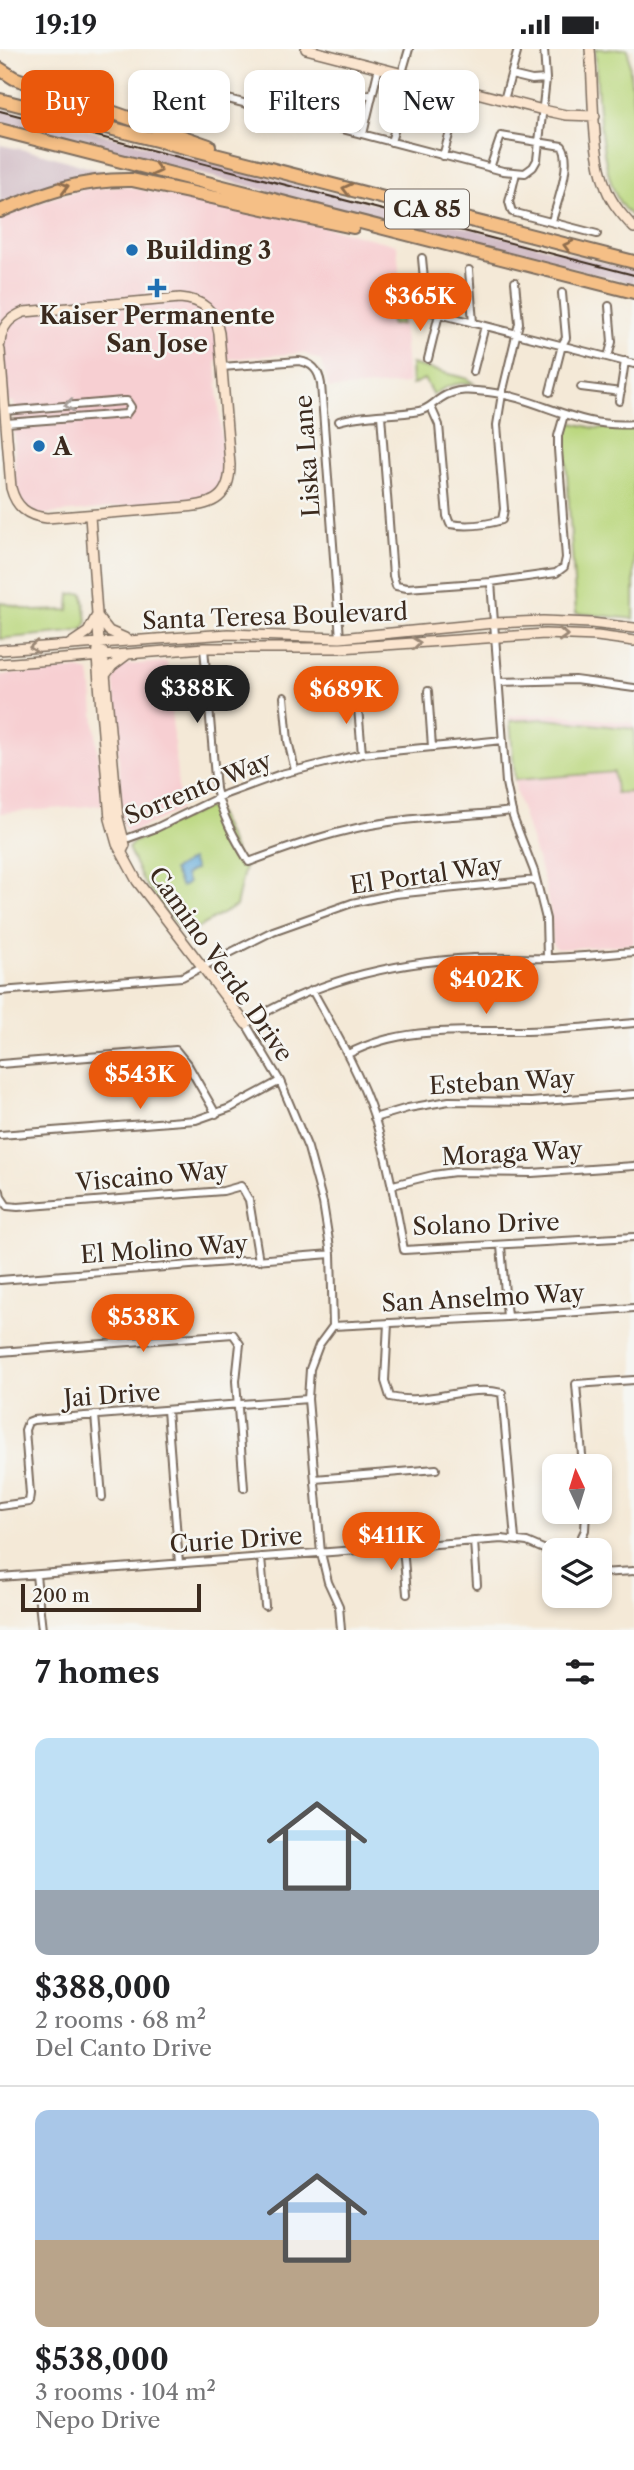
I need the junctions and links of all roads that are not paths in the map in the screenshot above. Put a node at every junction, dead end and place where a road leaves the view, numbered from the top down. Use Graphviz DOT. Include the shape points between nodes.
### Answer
graph roads {
  1 [pos="409,49"];
  2 [pos="544,49"];
  3 [pos="590,49"];
  4 [pos="311,50"];
  5 [pos="517,53"];
  6 [pos="379,67"];
  7 [pos="0,69"];
  8 [pos="390,70"];
  9 [pos="403,70"];
  10 [pos="511,75"];
  11 [pos="546,79"];
  12 [pos="479,93"];
  13 [pos="365,94"];
  14 [pos="372,96"];
  15 [pos="0,100"];
  16 [pos="504,100"];
  17 [pos="543,110"];
  18 [pos="595,116"];
  19 [pos="0,130"];
  20 [pos="359,133"];
  21 [pos="363,134"];
  22 [pos="391,142"];
  23 [pos="540,142"];
  24 [pos="219,156"];
  25 [pos="443,156"];
  26 [pos="490,168"];
  27 [pos="516,173"];
  28 [pos="0,211"];
  29 [pos="552,221"];
  30 [pos="364,223"];
  31 [pos="634,228"];
  32 [pos="597,233"];
  33 [pos="422,258"];
  34 [pos="634,263"];
  35 [pos="468,270"];
  36 [pos="516,282"];
  37 [pos="634,292"];
  38 [pos="562,293"];
  39 [pos="404,305"];
  40 [pos="609,306"];
  41 [pos="427,311"];
  42 [pos="439,314"];
  43 [pos="473,323"];
  44 [pos="485,326"];
  45 [pos="517,334"];
  46 [pos="0,344"];
  47 [pos="562,345"];
  48 [pos="0,350"];
  49 [pos="608,357"];
  50 [pos="428,359"];
  51 [pos="625,361"];
  52 [pos="634,363"];
  53 [pos="222,367"];
  54 [pos="472,372"];
  55 [pos="581,387"];
  56 [pos="550,392"];
  57 [pos="621,392"];
  58 [pos="502,394"];
  59 [pos="619,401"];
  60 [pos="431,407"];
  61 [pos="2,411"];
  62 [pos="381,415"];
  63 [pos="564,415"];
  64 [pos="339,421"];
  65 [pos="3,423"];
  66 [pos="634,424"];
  67 [pos="90,516"];
  68 [pos="491,582"];
  69 [pos="97,616"];
  70 [pos="494,623"];
  71 [pos="634,628"];
  72 [pos="495,637"];
  73 [pos="340,638"];
  74 [pos="130,640"];
  75 [pos="634,641"];
  76 [pos="99,642"];
  77 [pos="68,645"];
  78 [pos="204,648"];
  79 [pos="0,650"];
  80 [pos="128,654"];
  81 [pos="101,656"];
  82 [pos="74,658"];
  83 [pos="0,664"];
  84 [pos="102,673"];
  85 [pos="499,683"];
  86 [pos="634,688"];
  87 [pos="428,691"];
  88 [pos="357,696"];
  89 [pos="284,697"];
  90 [pos="503,740"];
  91 [pos="432,747"];
  92 [pos="362,754"];
  93 [pos="295,770"];
  94 [pos="218,798"];
  95 [pos="512,811"];
  96 [pos="121,845"];
  97 [pos="536,880"];
  98 [pos="634,952"];
  99 [pos="547,958"];
  100 [pos="201,968"];
  101 [pos="312,990"];
  102 [pos="0,991"];
  103 [pos="634,1023"];
  104 [pos="246,1024"];
  105 [pos="348,1054"];
  106 [pos="0,1064"];
  107 [pos="280,1081"];
  108 [pos="634,1094"];
  109 [pos="216,1114"];
  110 [pos="374,1118"];
  111 [pos="0,1135"];
  112 [pos="634,1165"];
  113 [pos="393,1185"];
  114 [pos="0,1191"];
  115 [pos="634,1237"];
  116 [pos="500,1246"];
  117 [pos="331,1254"];
  118 [pos="259,1261"];
  119 [pos="0,1280"];
  120 [pos="634,1308"];
  121 [pos="507,1317"];
  122 [pos="388,1323"];
  123 [pos="333,1326"];
  124 [pos="0,1352"];
  125 [pos="634,1380"];
  126 [pos="309,1399"];
  127 [pos="237,1405"];
  128 [pos="167,1410"];
  129 [pos="95,1415"];
  130 [pos="582,1454"];
  131 [pos="436,1469"];
  132 [pos="315,1479"];
  133 [pos="244,1487"];
  134 [pos="102,1497"];
  135 [pos="0,1506"];
  136 [pos="515,1539"];
  137 [pos="474,1541"];
  138 [pos="403,1547"];
  139 [pos="542,1548"];
  140 [pos="321,1553"];
  141 [pos="261,1557"];
  142 [pos="178,1563"];
  143 [pos="634,1571"];
  144 [pos="612,1572"];
  145 [pos="36,1575"];
  146 [pos="0,1577"];
  147 [pos="477,1585"];
  148 [pos="407,1594"];
  149 [pos="265,1606"];
  150 [pos="42,1630"];
  151 [pos="341,1630"];
  1 -- 9 [label="street"];
  2 -- 11 [label="street"];
  3 -- 18 [label="street"];
  4 -- 6 [label="street"];
  5 -- 10 [label="street"];
  6 -- 8 [label="street"];
  6 -- 14 [label="street"];
  7 -- 24 [label="highway" via="14,78 212,147"];
  10 -- 11 [label="street"];
  10 -- 16 [label="street"];
  11 -- 17 [label="street"];
  12 -- 16 [label="street"];
  13 -- 14 [label="street"];
  14 -- 21 [label="street"];
  15 -- 24 [label="highway, CA 85"];
  16 -- 17 [label="street"];
  17 -- 18 [label="street"];
  17 -- 23 [label="street"];
  18 -- 31 [label="street" via="606,189"];
  19 -- 30 [label="highway, CA 85, one-way"];
  20 -- 21 [label="street"];
  21 -- 22 [label="street"];
  22 -- 25 [label="street"];
  22 -- 25 [label="street" via="401,107 453,121"];
  23 -- 26 [label="street" via="501,136"];
  23 -- 27 [label="street" via="533,167"];
  23 -- 29 [label="street" via="562,146 566,153"];
  34 -- 24 [label="highway, CA 85, one-way"];
  25 -- 26 [label="street"];
  26 -- 27 [label="street"];
  27 -- 29 [label="street" via="510,211"];
  28 -- 30 [label="highway, one-way" via="60,187 132,180 350,228"];
  29 -- 32 [label="street"];
  30 -- 37 [label="highway, CA 85"];
  33 -- 41 [label="street"];
  35 -- 43 [label="street"];
  36 -- 45 [label="street"];
  38 -- 47 [label="street" via="566,338"];
  39 -- 41 [label="street"];
  40 -- 49 [label="street" via="612,342"];
  41 -- 42 [label="street"];
  42 -- 43 [label="street"];
  42 -- 50 [label="street"];
  43 -- 44 [label="street"];
  44 -- 45 [label="street"];
  44 -- 54 [label="street"];
  45 -- 47 [label="street"];
  45 -- 58 [label="street"];
  46 -- 53 [label="street" via="4,327 24,312 189,299 202,303 215,317"];
  47 -- 49 [label="street"];
  47 -- 56 [label="street"];
  48 -- 61 [label="street"];
  49 -- 51 [label="street"];
  51 -- 52 [label="street"];
  51 -- 57 [label="street"];
  53 -- 67 [label="street" via="230,465 223,493 211,503 196,506"];
  53 -- 73 [label="street, Liska Lane" via="299,361 317,369"];
  55 -- 57 [label="street"];
  57 -- 59 [label="street"];
  58 -- 60 [label="street" via="457,390"];
  58 -- 60 [label="street" via="497,425 504,509 502,520 491,523 450,524 439,425"];
  58 -- 63 [label="street"];
  60 -- 62 [label="street"];
  61 -- 65 [label="street"];
  65 -- 61 [label="street, one-way" via="126,414 131,407 123,401"];
  62 -- 64 [label="street"];
  62 -- 68 [label="street" via="396,586"];
  63 -- 66 [label="street" via="592,423"];
  63 -- 68 [label="street" via="558,449 564,567 556,573"];
  65 -- 67 [label="street" via="17,504 37,517"];
  67 -- 69 [label="street, Camino Verde Drive"];
  68 -- 70 [label="street"];
  69 -- 74 [label="street" via="109,631"];
  69 -- 76 [label="street, Camino Verde Drive"];
  69 -- 77 [label="street" via="88,632"];
  70 -- 71 [label="street, Santa Teresa Boulevard" via="576,622"];
  70 -- 72 [label="street"];
  70 -- 73 [label="street, Santa Teresa Boulevard"];
  72 -- 75 [label="street, Santa Teresa Boulevard, one-way" via="565,634"];
  78 -- 72 [label="street, Santa Teresa Boulevard, one-way" via="341,648"];
  72 -- 85 [label="street"];
  73 -- 74 [label="street, Santa Teresa Boulevard" via="250,634"];
  74 -- 76 [label="street, Santa Teresa Boulevard"];
  76 -- 77 [label="street, Santa Teresa Boulevard"];
  76 -- 81 [label="street, Camino Verde Drive"];
  77 -- 79 [label="street, Santa Teresa Boulevard, one-way"];
  78 -- 80 [label="street, Santa Teresa Boulevard"];
  78 -- 94 [label="street"];
  80 -- 81 [label="street, Santa Teresa Boulevard"];
  80 -- 84 [label="street"];
  81 -- 82 [label="street, Santa Teresa Boulevard"];
  81 -- 84 [label="street, Camino Verde Drive"];
  82 -- 83 [label="street, Santa Teresa Boulevard"];
  82 -- 84 [label="street"];
  84 -- 96 [label="street, Camino Verde Drive"];
  85 -- 86 [label="street" via="575,680"];
  85 -- 90 [label="street"];
  87 -- 91 [label="street"];
  88 -- 92 [label="street"];
  89 -- 93 [label="street"];
  90 -- 91 [label="street, Sorrento Way"];
  90 -- 95 [label="street"];
  91 -- 92 [label="street, Sorrento Way"];
  92 -- 93 [label="street, Sorrento Way"];
  93 -- 94 [label="street, Sorrento Way"];
  94 -- 95 [label="street" via="249,862 301,842 365,826"];
  94 -- 96 [label="street, Sorrento Way"];
  95 -- 97 [label="street"];
  96 -- 100 [label="street, Camino Verde Drive" via="137,881"];
  97 -- 99 [label="street" via="546,919"];
  97 -- 100 [label="street, El Portal Way" via="395,894 352,903 273,931"];
  98 -- 99 [label="street"];
  99 -- 101 [label="street" via="421,962 377,969"];
  100 -- 102 [label="street, El Portal Way" via="170,979"];
  100 -- 104 [label="street, Camino Verde Drive"];
  101 -- 104 [label="street"];
  101 -- 105 [label="street, Solano Drive"];
  103 -- 105 [label="street" via="424,1033"];
  104 -- 107 [label="street, Camino Verde Drive"];
  105 -- 110 [label="street, Solano Drive"];
  106 -- 109 [label="street" via="176,1051"];
  107 -- 109 [label="street"];
  107 -- 117 [label="street, Camino Verde Drive" via="308,1147"];
  108 -- 110 [label="street, Esteban Way" via="531,1102 449,1101"];
  109 -- 111 [label="street" via="170,1123"];
  110 -- 113 [label="street, Solano Drive"];
  112 -- 113 [label="street, Moraga Way" via="531,1173 455,1172"];
  113 -- 116 [label="street, Solano Drive" via="404,1250"];
  114 -- 118 [label="street, Viscaino Way" via="7,1206 18,1207 241,1187 249,1201"];
  115 -- 116 [label="street, Solano Drive"];
  116 -- 121 [label="street"];
  117 -- 118 [label="street, El Molino Way"];
  117 -- 123 [label="street, Camino Verde Drive"];
  118 -- 119 [label="street, El Molino Way"];
  120 -- 121 [label="street, San Anselmo Way"];
  121 -- 122 [label="street, San Anselmo Way"];
  122 -- 123 [label="street, San Anselmo Way"];
  122 -- 136 [label="street" via="385,1381 390,1397 502,1394"];
  123 -- 126 [label="street" via="310,1369"];
  124 -- 127 [label="street" via="233,1334 240,1344"];
  125 -- 130 [label="street" via="576,1384"];
  126 -- 127 [label="street, Jai Drive"];
  126 -- 132 [label="street"];
  127 -- 128 [label="street, Jai Drive"];
  127 -- 133 [label="street"];
  128 -- 129 [label="street, Jai Drive"];
  128 -- 142 [label="street"];
  129 -- 134 [label="street"];
  129 -- 135 [label="street, Jai Drive" via="28,1422 29,1502"];
  131 -- 132 [label="street"];
  132 -- 140 [label="street"];
  136 -- 137 [label="street, Curie Drive"];
  136 -- 139 [label="street, Curie Drive"];
  137 -- 138 [label="street, Curie Drive"];
  137 -- 147 [label="street"];
  138 -- 140 [label="street, Curie Drive"];
  138 -- 148 [label="street"];
  140 -- 141 [label="street, Curie Drive"];
  140 -- 151 [label="street" via="339,1606"];
  141 -- 142 [label="street, Curie Drive"];
  141 -- 149 [label="street"];
  142 -- 145 [label="street, Curie Drive"];
  143 -- 144 [label="street"];
  145 -- 146 [label="street, Curie Drive"];
  145 -- 150 [label="street"];
}
